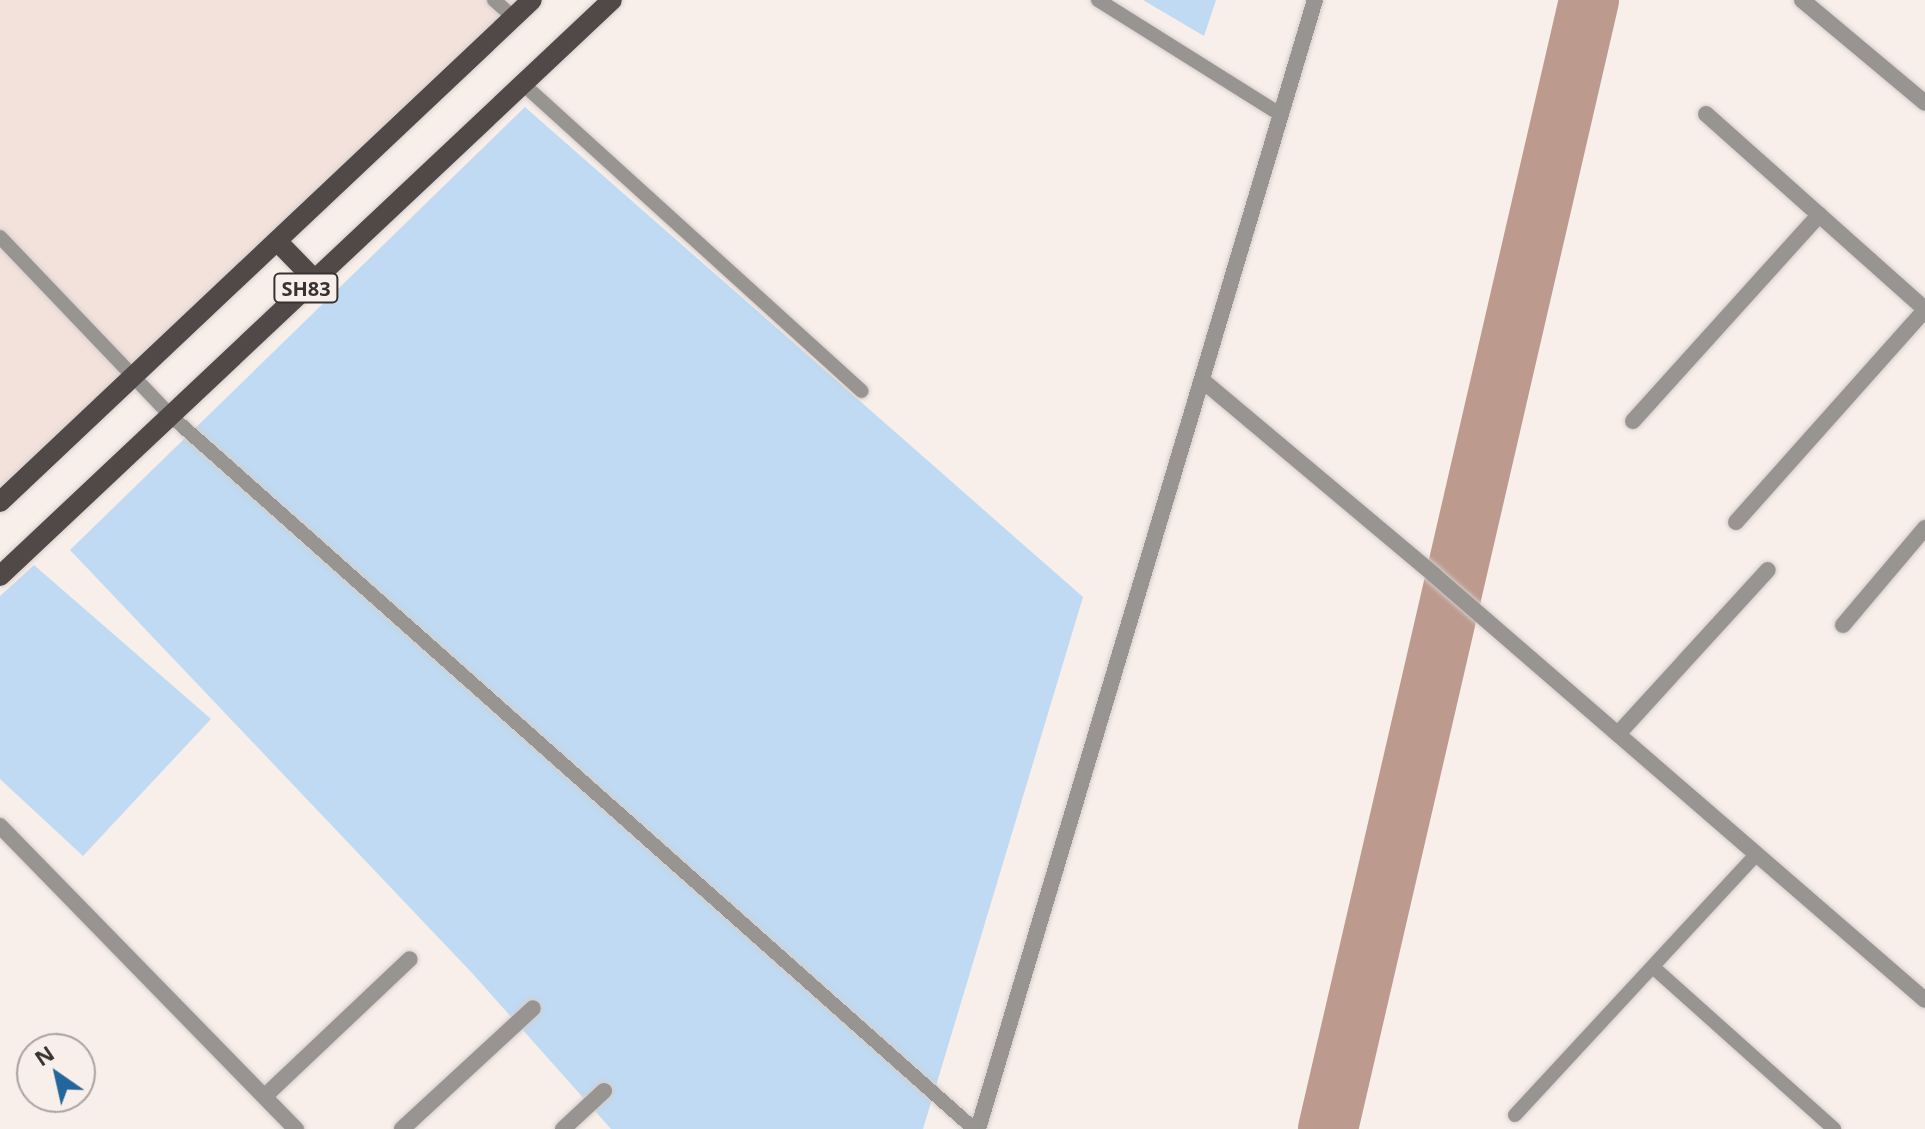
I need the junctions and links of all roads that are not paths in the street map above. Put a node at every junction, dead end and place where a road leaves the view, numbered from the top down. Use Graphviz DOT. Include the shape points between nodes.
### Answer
graph roads {
  1 [pos="494,0"];
  2 [pos="532,0"];
  3 [pos="612,0"];
  4 [pos="1098,0"];
  5 [pos="1315,0"];
  6 [pos="1802,0"];
  7 [pos="513,17"];
  8 [pos="523,84"];
  9 [pos="1925,103"];
  10 [pos="1706,114"];
  11 [pos="1281,115"];
  12 [pos="1819,215"];
  13 [pos="0,237"];
  14 [pos="277,241"];
  15 [pos="315,280"];
  16 [pos="1925,309"];
  17 [pos="134,376"];
  18 [pos="1202,380"];
  19 [pos="861,391"];
  20 [pos="171,416"];
  21 [pos="1633,421"];
  22 [pos="0,502"];
  23 [pos="1736,522"];
  24 [pos="1925,528"];
  25 [pos="1768,570"];
  26 [pos="0,576"];
  27 [pos="1843,625"];
  28 [pos="1618,734"];
  29 [pos="0,826"];
  30 [pos="1757,854"];
  31 [pos="410,959"];
  32 [pos="1653,967"];
  33 [pos="1921,990"];
  34 [pos="533,1008"];
  35 [pos="604,1091"];
  36 [pos="265,1096"];
  37 [pos="1515,1115"];
  38 [pos="290,1123"];
  39 [pos="271,1129"];
  40 [pos="402,1129"];
  41 [pos="563,1129"];
  42 [pos="976,1129"];
  43 [pos="1834,1129"];
  1 -- 7 [label="lane"];
  2 -- 7 [label="main road, SH83"];
  3 -- 8 [label="main road, SH83"];
  4 -- 11 [label="lane"];
  5 -- 11 [label="street"];
  6 -- 9 [label="street"];
  7 -- 14 [label="main road, SH83"];
  8 -- 15 [label="main road, SH83"];
  8 -- 19 [label="lane"];
  10 -- 12 [label="street"];
  11 -- 18 [label="street"];
  12 -- 16 [label="street"];
  12 -- 21 [label="street"];
  13 -- 17 [label="lane"];
  14 -- 15 [label="main road"];
  14 -- 17 [label="main road, SH83"];
  15 -- 20 [label="main road, SH83"];
  16 -- 23 [label="street"];
  17 -- 20 [label="lane"];
  17 -- 22 [label="main road, SH83"];
  18 -- 28 [label="street"];
  18 -- 42 [label="street"];
  20 -- 26 [label="main road, SH83"];
  20 -- 42 [label="lane"];
  24 -- 27 [label="street"];
  25 -- 28 [label="street"];
  28 -- 30 [label="street"];
  29 -- 36 [label="street"];
  30 -- 32 [label="lane"];
  30 -- 33 [label="street"];
  31 -- 36 [label="street"];
  32 -- 37 [label="lane"];
  32 -- 43 [label="lane"];
  34 -- 40 [label="street"];
  35 -- 41 [label="street"];
  36 -- 38 [label="street"];
  38 -- 39 [label="street"];
}
